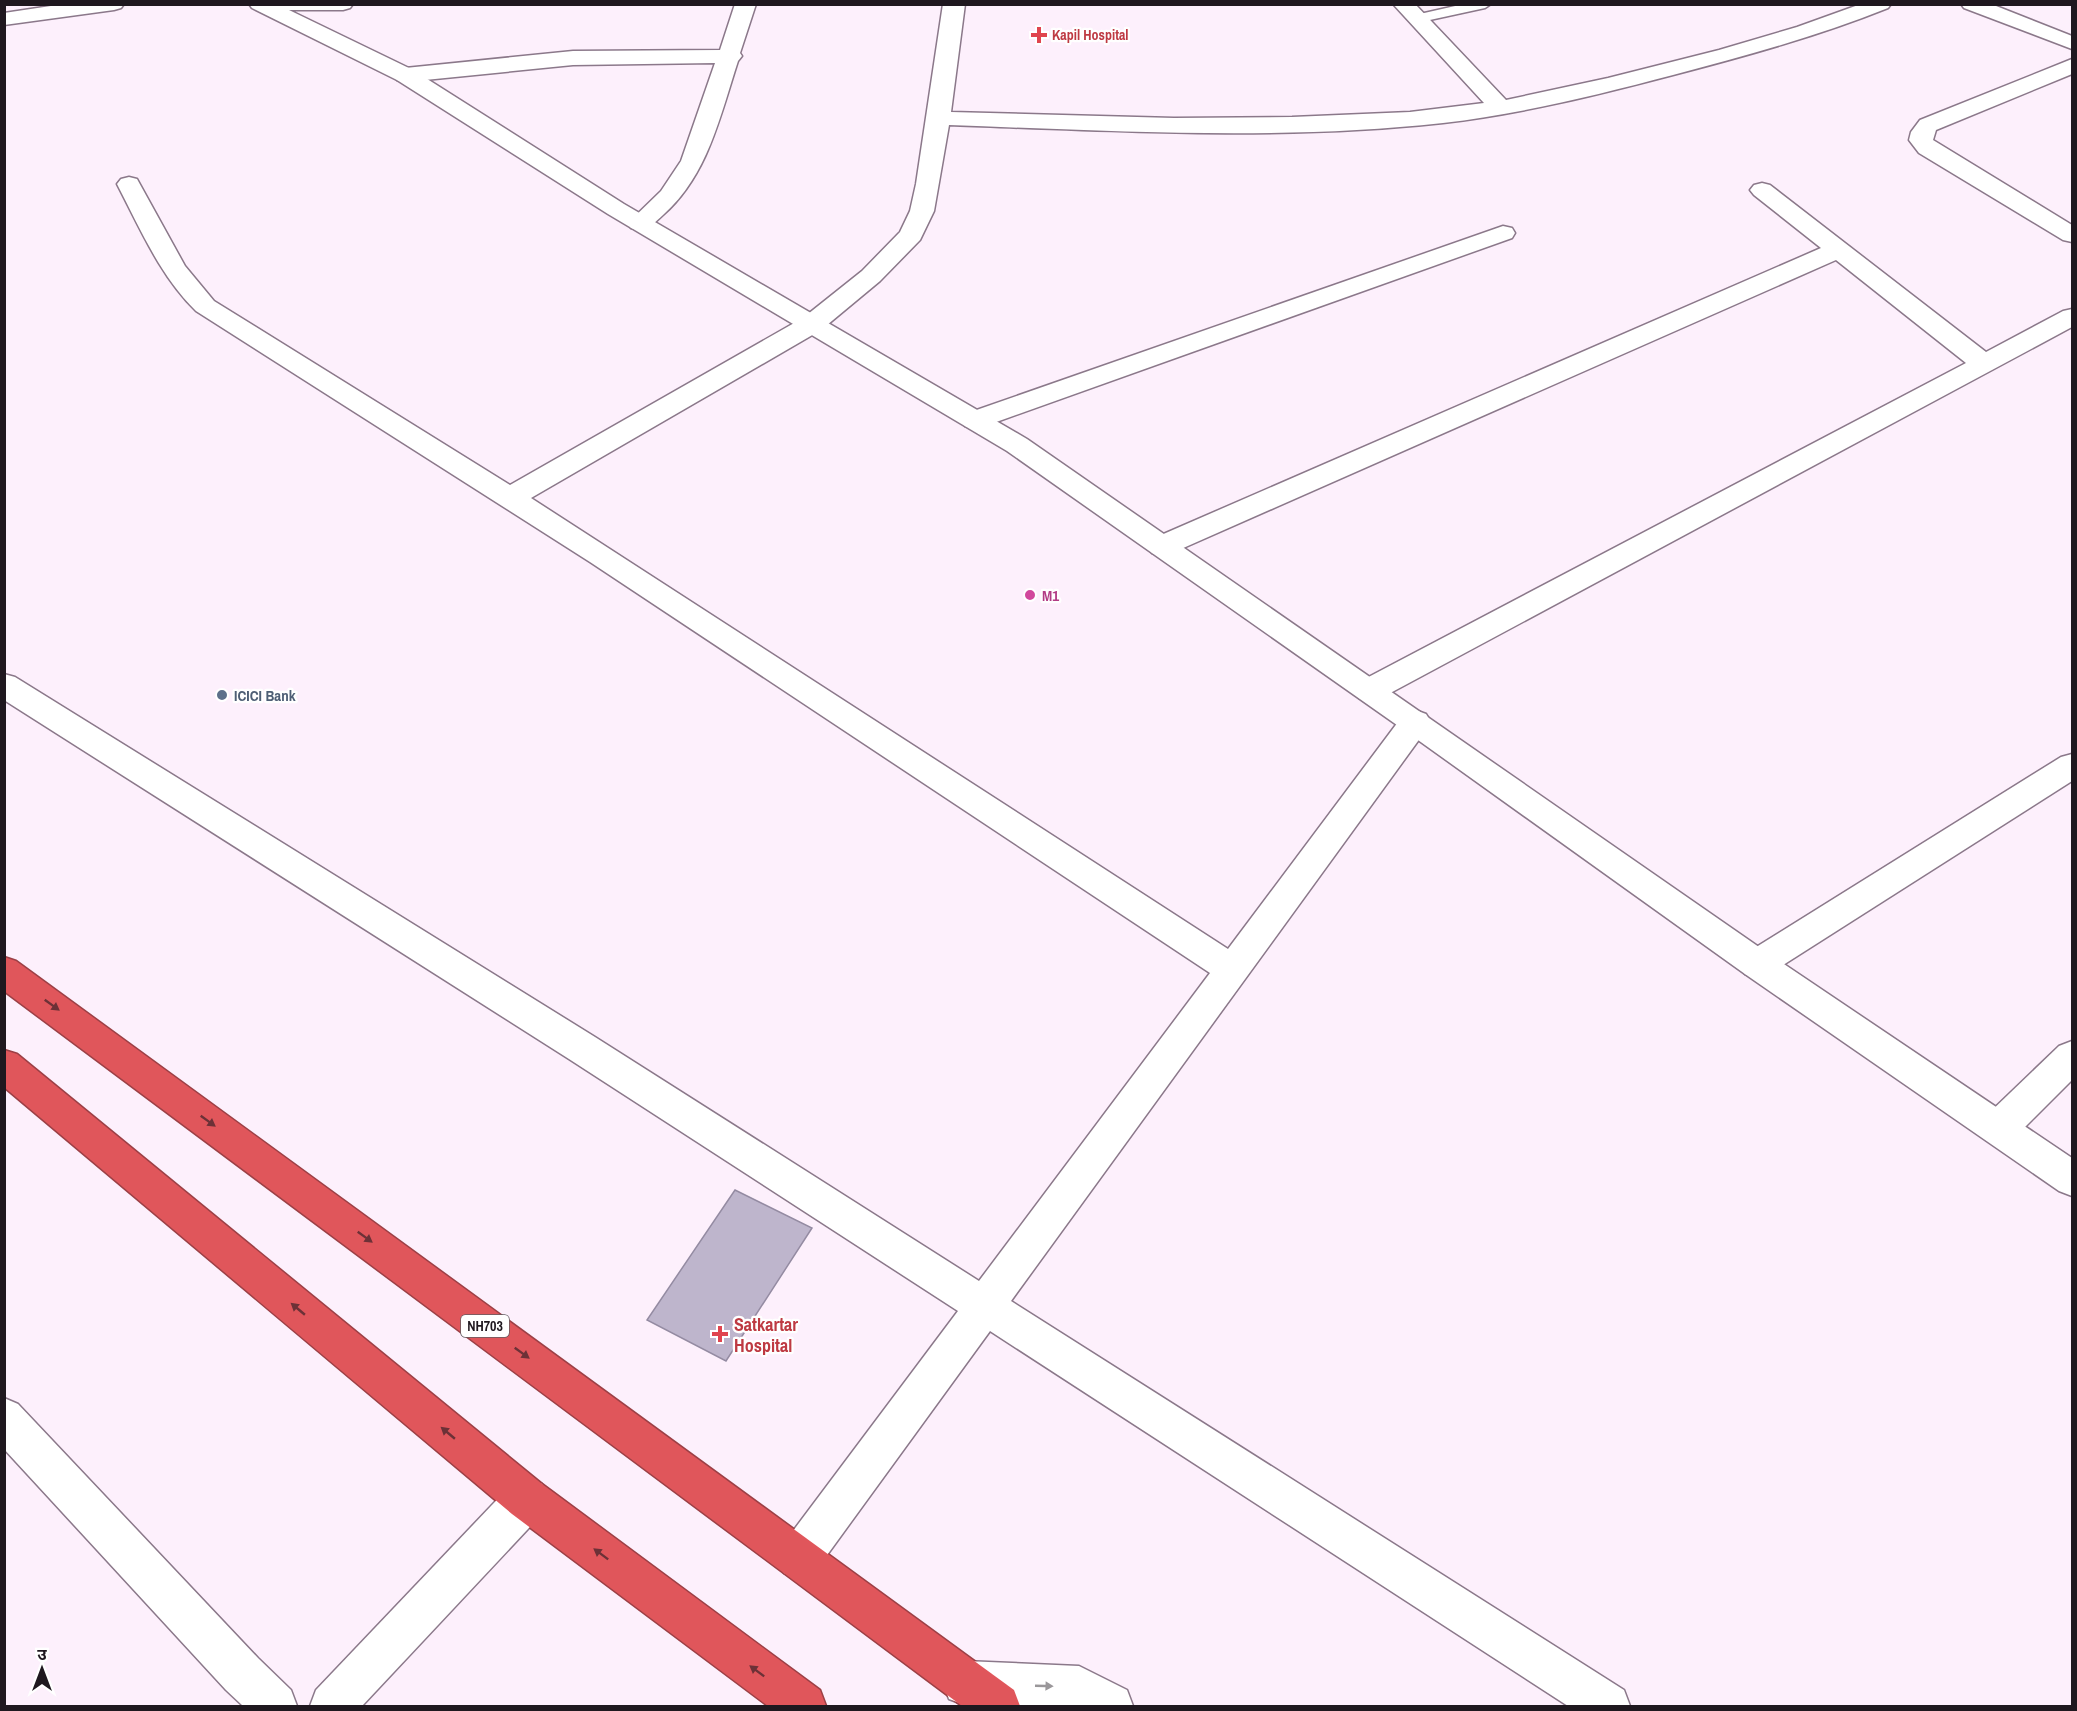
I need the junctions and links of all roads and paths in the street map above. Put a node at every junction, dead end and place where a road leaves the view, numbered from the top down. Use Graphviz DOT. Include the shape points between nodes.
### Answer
graph roads {
  1 [pos="114,4"];
  2 [pos="259,4"];
  3 [pos="286,4"];
  4 [pos="343,4"];
  5 [pos="746,4"];
  6 [pos="954,4"];
  7 [pos="1485,4"];
  8 [pos="1881,4"];
  9 [pos="1971,4"];
  10 [pos="1410,12"];
  11 [pos="4,19"];
  12 [pos="2073,43"];
  13 [pos="730,56"];
  14 [pos="2073,66"];
  15 [pos="405,75"];
  16 [pos="1500,108"];
  17 [pos="939,118"];
  18 [pos="129,184"];
  19 [pos="1762,190"];
  20 [pos="640,223"];
  21 [pos="1503,233"];
  22 [pos="2073,235"];
  23 [pos="1838,250"];
  24 [pos="2073,317"];
  25 [pos="812,324"];
  26 [pos="1983,364"];
  27 [pos="975,420"];
  28 [pos="510,498"];
  29 [pos="1162,546"];
  30 [pos="4,685"];
  31 [pos="1370,690"];
  32 [pos="1415,722"];
  33 [pos="2073,766"];
  34 [pos="1757,964"];
  35 [pos="1233,970"];
  36 [pos="4,971"];
  37 [pos="2073,1056"];
  38 [pos="4,1065"];
  39 [pos="1998,1128"];
  40 [pos="2073,1179"];
  41 [pos="984,1307"];
  42 [pos="4,1418"];
  43 [pos="527,1499"];
  44 [pos="799,1558"];
  45 [pos="981,1695"];
  46 [pos="275,1707"];
  47 [pos="332,1707"];
  48 [pos="804,1707"];
  49 [pos="1111,1707"];
  50 [pos="1608,1707"];
  1 -- 11 [label="street"];
  2 -- 15 [label="street"];
  3 -- 4 [label="street"];
  5 -- 13 [label="street"];
  6 -- 17 [label="street"];
  7 -- 10 [label="lane"];
  8 -- 16 [label="street" via="1758,46 1593,89"];
  9 -- 12 [label="street"];
  10 -- 16 [label="street"];
  13 -- 15 [label="street" via="573,58"];
  13 -- 20 [label="street" via="689,170 670,196"];
  14 -- 22 [label="street" via="1928,125 1921,140 1927,148"];
  15 -- 20 [label="street"];
  16 -- 17 [label="street" via="1412,119 1201,126"];
  17 -- 25 [label="street" via="922,211 911,235 871,276"];
  18 -- 28 [label="street" via="180,278 198,301"];
  19 -- 23 [label="street"];
  20 -- 25 [label="street"];
  21 -- 27 [label="street"];
  23 -- 26 [label="street"];
  23 -- 29 [label="street"];
  24 -- 26 [label="street"];
  25 -- 27 [label="street"];
  25 -- 28 [label="street"];
  26 -- 31 [label="street"];
  27 -- 29 [label="street"];
  28 -- 35 [label="street"];
  29 -- 31 [label="street"];
  30 -- 41 [label="street"];
  31 -- 32 [label="street"];
  32 -- 34 [label="street"];
  32 -- 35 [label="street"];
  33 -- 34 [label="street"];
  34 -- 39 [label="street"];
  35 -- 41 [label="street"];
  36 -- 44 [label="highway, NH703, one-way"];
  37 -- 39 [label="street"];
  43 -- 38 [label="highway, one-way"];
  39 -- 40 [label="street"];
  41 -- 44 [label="street"];
  41 -- 50 [label="street"];
  42 -- 46 [label="street"];
  43 -- 47 [label="street"];
  48 -- 43 [label="highway, one-way"];
  44 -- 45 [label="highway, NH703"];
  45 -- 49 [label="street, one-way" via="1079,1688"];
}
